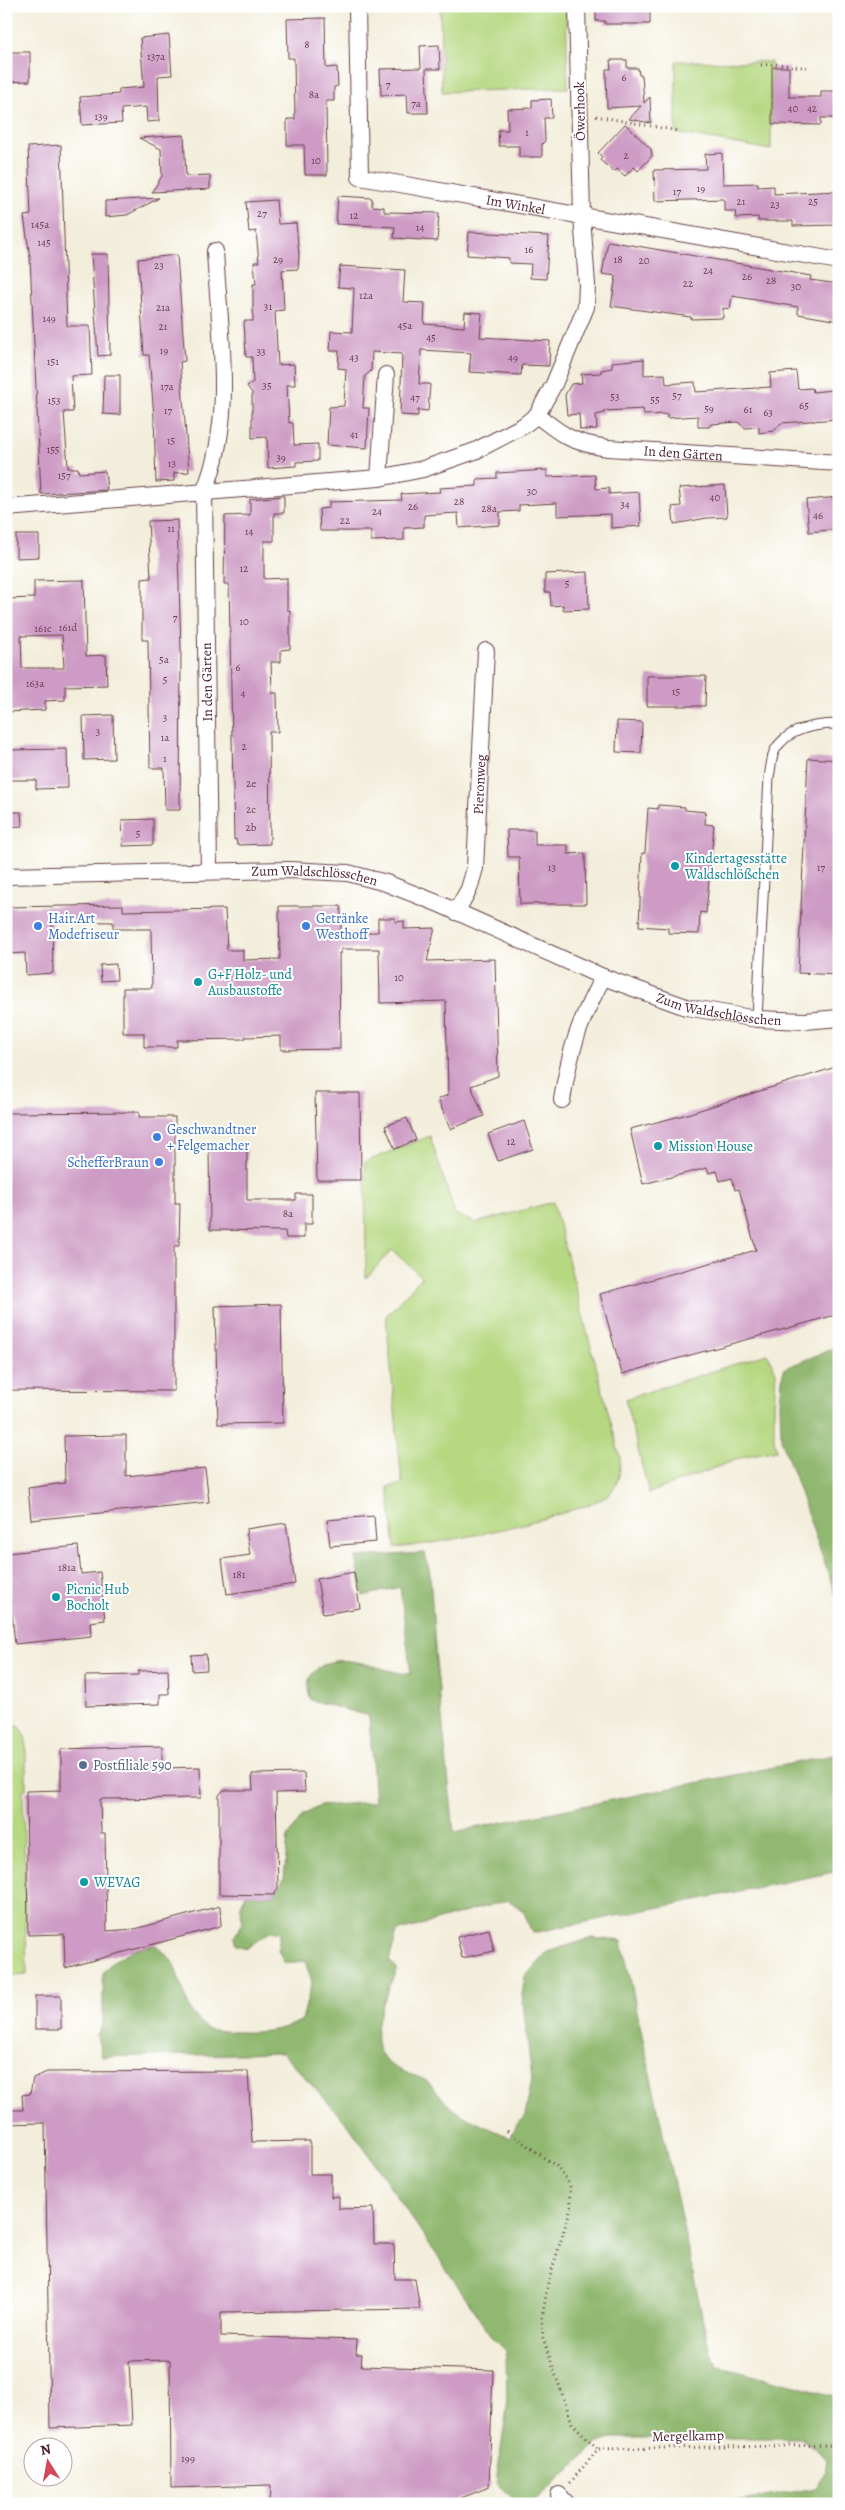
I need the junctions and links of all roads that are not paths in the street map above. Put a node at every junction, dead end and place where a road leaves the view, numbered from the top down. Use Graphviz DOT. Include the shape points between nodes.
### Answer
graph roads {
  1 [pos="357,6"];
  2 [pos="577,6"];
  3 [pos="582,216"];
  4 [pos="214,251"];
  5 [pos="839,261"];
  6 [pos="386,375"];
  7 [pos="537,415"];
  8 [pos="839,464"];
  9 [pos="378,478"];
  10 [pos="204,492"];
  11 [pos="6,508"];
  12 [pos="486,651"];
  13 [pos="839,724"];
  14 [pos="209,871"];
  15 [pos="6,876"];
  16 [pos="456,912"];
  17 [pos="603,977"];
  18 [pos="839,1018"];
  19 [pos="757,1019"];
  20 [pos="562,1100"];
  1 -- 3 [label="street, Im Winkel" via="360,177"];
  2 -- 3 [label="street, Öwerhook"];
  3 -- 5 [label="street, Im Winkel"];
  3 -- 7 [label="street" via="586,307 554,384"];
  4 -- 10 [label="street, In den Gärten" via="224,398 213,471"];
  6 -- 9 [label="street"];
  7 -- 8 [label="street, In den Gärten" via="562,435 582,444"];
  7 -- 9 [label="street" via="475,451 424,469"];
  9 -- 10 [label="street"];
  10 -- 11 [label="street"];
  10 -- 14 [label="street, In den Gärten"];
  12 -- 16 [label="street, Pieronweg" via="475,868 469,889"];
  13 -- 19 [label="lane" via="804,727 786,737 774,751 769,777"];
  14 -- 15 [label="street, Zum Waldschlösschen"];
  14 -- 16 [label="street, Zum Waldschlösschen" via="348,873 386,883"];
  16 -- 17 [label="street, Zum Waldschlösschen"];
  17 -- 19 [label="street, Zum Waldschlösschen" via="686,1007"];
  17 -- 20 [label="street" via="583,1015 568,1058"];
  18 -- 19 [label="street, Zum Waldschlösschen" via="805,1021"];
}
